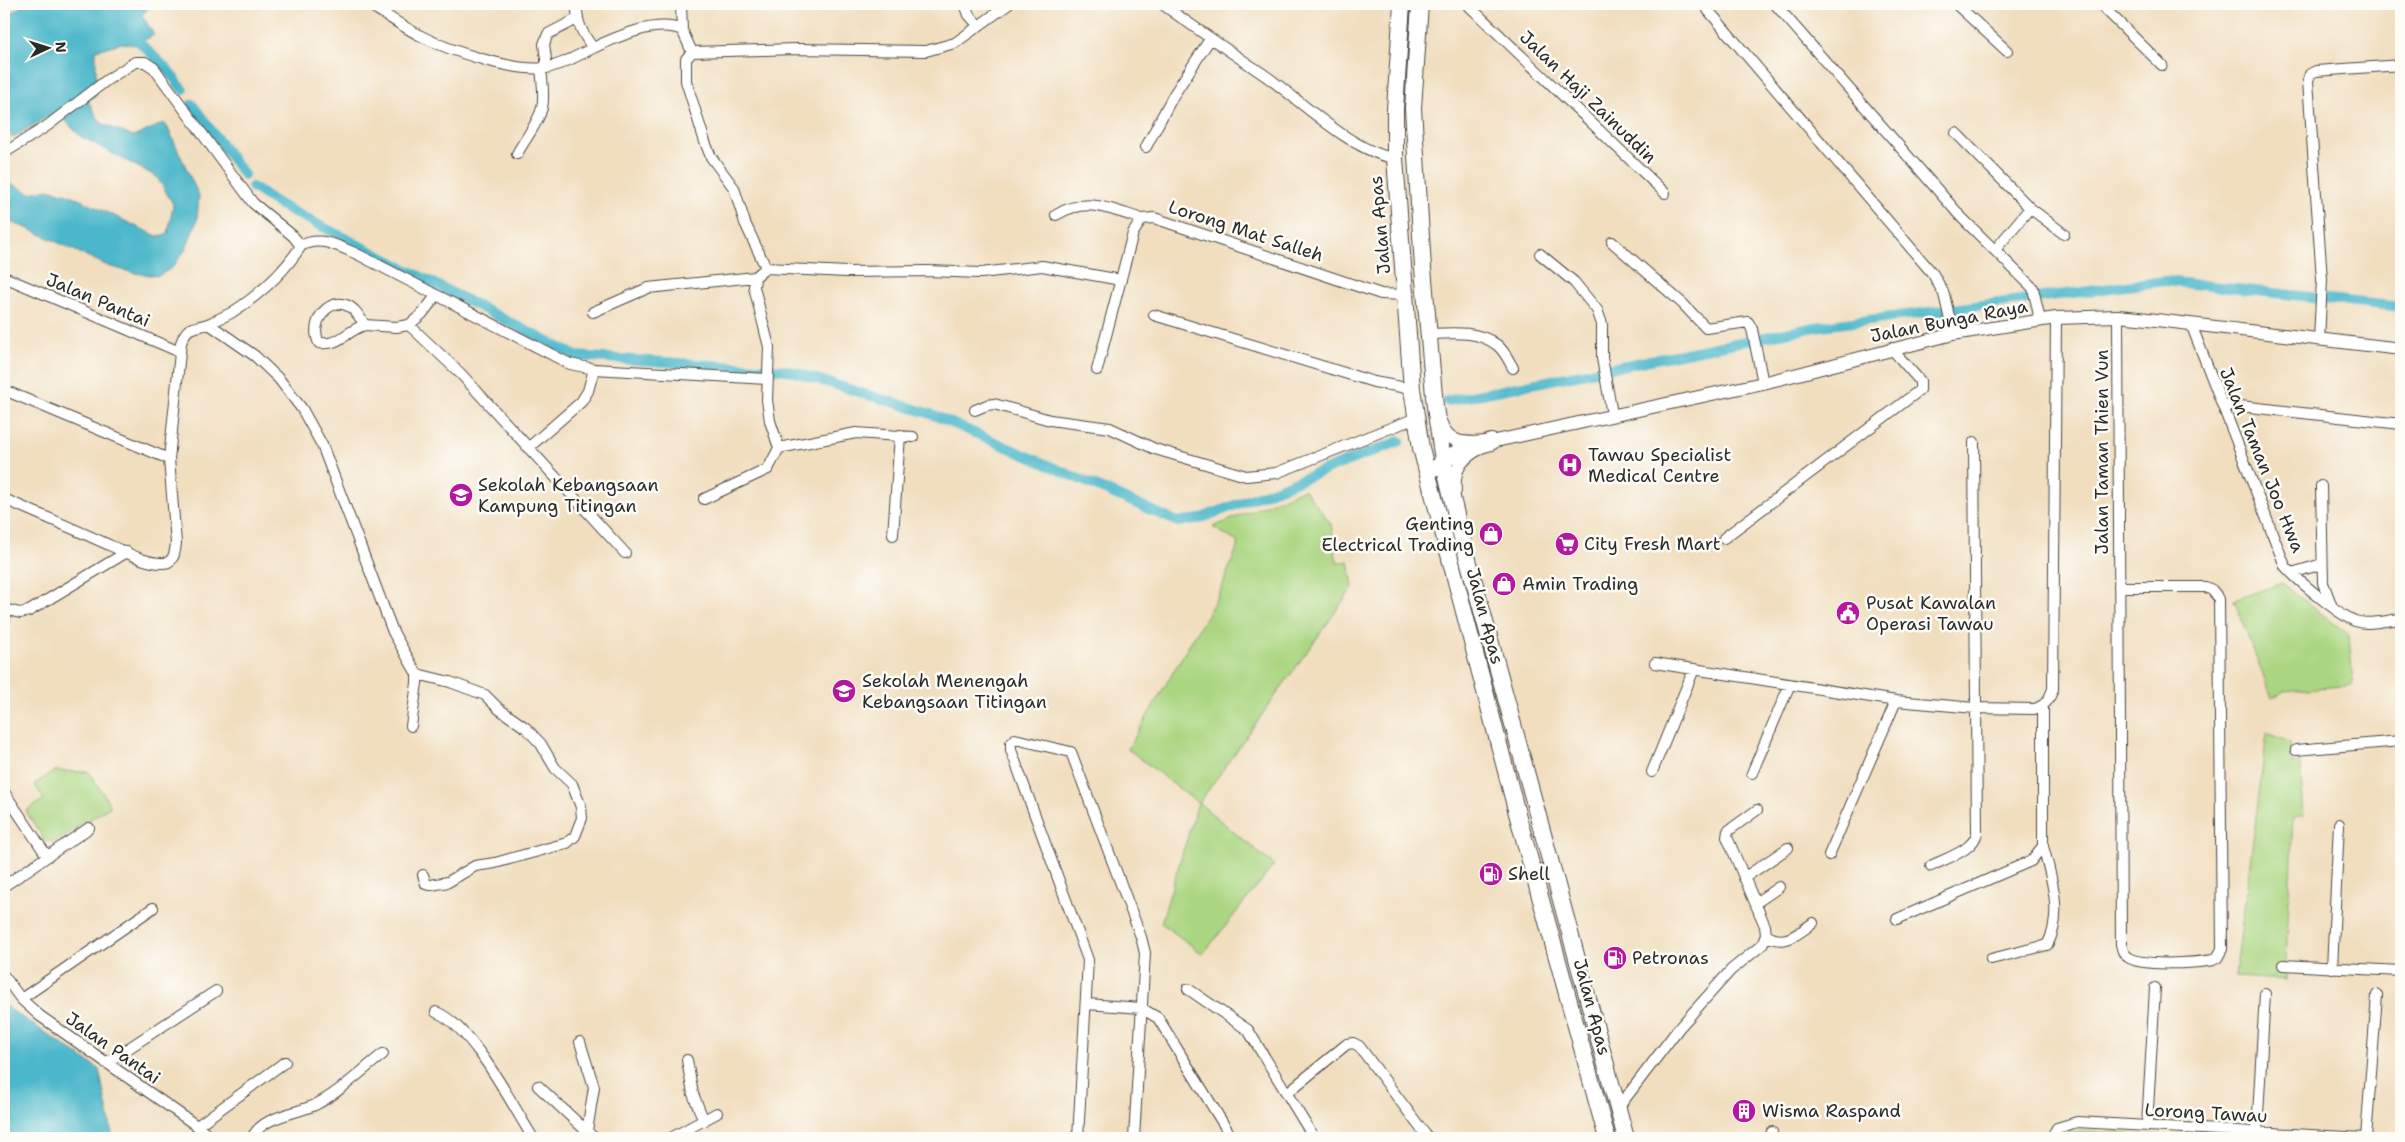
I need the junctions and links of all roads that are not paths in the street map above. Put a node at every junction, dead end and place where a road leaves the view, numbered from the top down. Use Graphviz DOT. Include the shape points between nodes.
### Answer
graph roads {
  1 [pos="369,4"];
  2 [pos="577,4"];
  3 [pos="682,4"];
  4 [pos="965,4"];
  5 [pos="1009,4"];
  6 [pos="1162,4"];
  7 [pos="1402,4"];
  8 [pos="1420,4"];
  9 [pos="1467,4"];
  10 [pos="1775,4"];
  11 [pos="1956,4"];
  12 [pos="2100,4"];
  13 [pos="1708,10"];
  14 [pos="576,19"];
  15 [pos="978,25"];
  16 [pos="682,30"];
  17 [pos="1210,39"];
  18 [pos="593,48"];
  19 [pos="2007,51"];
  20 [pos="692,52"];
  21 [pos="2162,65"];
  22 [pos="2401,65"];
  23 [pos="544,68"];
  24 [pos="1956,133"];
  25 [pos="1146,147"];
  26 [pos="4,153"];
  27 [pos="517,154"];
  28 [pos="1395,158"];
  29 [pos="1417,176"];
  30 [pos="1665,193"];
  31 [pos="2030,208"];
  32 [pos="1056,215"];
  33 [pos="1142,219"];
  34 [pos="1402,231"];
  35 [pos="2064,234"];
  36 [pos="1612,242"];
  37 [pos="302,246"];
  38 [pos="1995,250"];
  39 [pos="1540,254"];
  40 [pos="766,268"];
  41 [pos="755,277"];
  42 [pos="4,278"];
  43 [pos="1121,280"];
  44 [pos="1406,295"];
  45 [pos="436,296"];
  46 [pos="592,312"];
  47 [pos="1154,315"];
  48 [pos="2118,316"];
  49 [pos="2056,318"];
  50 [pos="2040,320"];
  51 [pos="209,324"];
  52 [pos="2191,324"];
  53 [pos="365,325"];
  54 [pos="409,325"];
  55 [pos="1429,334"];
  56 [pos="1953,334"];
  57 [pos="2319,340"];
  58 [pos="1891,348"];
  59 [pos="2401,349"];
  60 [pos="180,352"];
  61 [pos="594,368"];
  62 [pos="1513,368"];
  63 [pos="1097,370"];
  64 [pos="767,377"];
  65 [pos="1763,382"];
  66 [pos="1412,389"];
  67 [pos="4,390"];
  68 [pos="2222,404"];
  69 [pos="1435,407"];
  70 [pos="975,410"];
  71 [pos="1612,414"];
  72 [pos="1416,418"];
  73 [pos="2401,424"];
  74 [pos="900,435"];
  75 [pos="914,437"];
  76 [pos="1491,442"];
  77 [pos="1974,442"];
  78 [pos="528,448"];
  79 [pos="779,448"];
  80 [pos="169,459"];
  81 [pos="1443,460"];
  82 [pos="2320,486"];
  83 [pos="1432,493"];
  84 [pos="4,499"];
  85 [pos="704,499"];
  86 [pos="1458,523"];
  87 [pos="893,536"];
  88 [pos="1724,538"];
  89 [pos="127,552"];
  90 [pos="625,553"];
  91 [pos="2322,564"];
  92 [pos="2292,573"];
  93 [pos="2120,587"];
  94 [pos="2332,605"];
  95 [pos="4,609"];
  96 [pos="2401,619"];
  97 [pos="1655,663"];
  98 [pos="1694,669"];
  99 [pos="416,674"];
  100 [pos="1790,684"];
  101 [pos="1896,701"];
  102 [pos="2043,706"];
  103 [pos="1975,708"];
  104 [pos="411,726"];
  105 [pos="2401,741"];
  106 [pos="2296,750"];
  107 [pos="1652,772"];
  108 [pos="1752,773"];
  109 [pos="4,792"];
  110 [pos="1757,810"];
  111 [pos="2339,824"];
  112 [pos="89,828"];
  113 [pos="2043,846"];
  114 [pos="1788,848"];
  115 [pos="1829,855"];
  116 [pos="47,856"];
  117 [pos="1931,866"];
  118 [pos="422,875"];
  119 [pos="1744,878"];
  120 [pos="4,886"];
  121 [pos="1779,887"];
  122 [pos="1757,902"];
  123 [pos="153,908"];
  124 [pos="1897,918"];
  125 [pos="1813,924"];
  126 [pos="1766,935"];
  127 [pos="1991,959"];
  128 [pos="2283,966"];
  129 [pos="2332,968"];
  130 [pos="2401,971"];
  131 [pos="4,976"];
  132 [pos="2155,988"];
  133 [pos="1188,989"];
  134 [pos="216,991"];
  135 [pos="2265,994"];
  136 [pos="2376,995"];
  137 [pos="21,1000"];
  138 [pos="1087,1004"];
  139 [pos="1141,1008"];
  140 [pos="436,1012"];
  141 [pos="580,1042"];
  142 [pos="383,1054"];
  143 [pos="687,1060"];
  144 [pos="285,1062"];
  145 [pos="106,1063"];
  146 [pos="538,1086"];
  147 [pos="1287,1093"];
  148 [pos="1618,1108"];
  149 [pos="717,1113"];
  150 [pos="704,1121"];
  151 [pos="197,1126"];
  152 [pos="2147,1126"];
  153 [pos="2257,1132"];
  154 [pos="2212,1134"];
  155 [pos="591,1135"];
  156 [pos="2323,1137"];
  157 [pos="211,1138"];
  158 [pos="252,1138"];
  159 [pos="533,1138"];
  160 [pos="671,1138"];
  161 [pos="1078,1138"];
  162 [pos="1134,1138"];
  163 [pos="1232,1138"];
  164 [pos="1314,1138"];
  165 [pos="1428,1138"];
  166 [pos="1607,1138"];
  167 [pos="1626,1138"];
  168 [pos="2051,1138"];
  169 [pos="2365,1138"];
  1 -- 23 [label="street" via="422,37 445,46 502,64"];
  2 -- 14 [label="street"];
  3 -- 16 [label="street"];
  4 -- 15 [label="street"];
  5 -- 15 [label="street"];
  6 -- 17 [label="street"];
  7 -- 28 [label="highway, Jalan Apas"];
  8 -- 29 [label="highway, Jalan Apas" via="1413,108"];
  9 -- 30 [label="street, Jalan Haji Zainuddin"];
  10 -- 38 [label="street" via="1962,218"];
  11 -- 19 [label="street"];
  12 -- 21 [label="street"];
  13 -- 56 [label="street" via="1933,274 1945,299"];
  14 -- 18 [label="street"];
  14 -- 23 [label="street" via="545,38"];
  15 -- 20 [label="street" via="955,43 926,51 796,48"];
  16 -- 18 [label="street" via="665,26 654,28"];
  16 -- 20 [label="street"];
  17 -- 25 [label="street" via="1173,96"];
  17 -- 28 [label="street" via="1264,74 1346,136 1383,156"];
  18 -- 23 [label="street"];
  20 -- 40 [label="street" via="686,59 686,81 705,142 711,157 734,188 745,223"];
  22 -- 57 [label="street" via="2310,74 2311,138 2322,279"];
  23 -- 27 [label="street" via="542,108"];
  24 -- 31 [label="street"];
  26 -- 37 [label="street" via="135,62 145,62 154,68 253,203"];
  28 -- 34 [label="highway, Jalan Apas"];
  29 -- 34 [label="highway" via="1412,180 1411,189 1414,228 1410,235"];
  29 -- 55 [label="highway, Jalan Apas"];
  31 -- 35 [label="street"];
  31 -- 38 [label="street"];
  32 -- 33 [label="street" via="1070,206 1084,204"];
  33 -- 43 [label="street, Lorong Mat Salleh" via="1133,233"];
  33 -- 44 [label="street, Lorong Mat Salleh" via="1154,218 1382,294"];
  34 -- 44 [label="highway, Jalan Apas"];
  36 -- 65 [label="street" via="1706,328 1748,322"];
  37 -- 45 [label="street" via="331,243"];
  37 -- 51 [label="street" via="276,278 232,312"];
  38 -- 50 [label="street" via="2033,288"];
  39 -- 71 [label="street" via="1574,282 1597,310 1602,324 1602,358"];
  40 -- 41 [label="street"];
  40 -- 43 [label="street" via="981,273 1042,266"];
  41 -- 46 [label="street" via="648,288"];
  41 -- 64 [label="street" via="756,298 769,347"];
  42 -- 60 [label="street, Jalan Pantai"];
  43 -- 63 [label="street, Lorong Mat Salleh"];
  44 -- 66 [label="highway, Jalan Apas"];
  45 -- 54 [label="street"];
  45 -- 61 [label="street" via="570,364"];
  47 -- 66 [label="street" via="1374,382"];
  48 -- 49 [label="street, Jalan Bunga Raya"];
  48 -- 52 [label="street, Jalan Bunga Raya"];
  48 -- 93 [label="street, Jalan Taman Thien Vun"];
  49 -- 50 [label="street, Jalan Bunga Raya"];
  49 -- 102 [label="street" via="2053,689"];
  50 -- 56 [label="street, Jalan Bunga Raya"];
  51 -- 60 [label="street" via="184,333"];
  51 -- 99 [label="street" via="255,356 279,379 302,409 322,445 393,632"];
  52 -- 57 [label="street, Jalan Bunga Raya"];
  52 -- 68 [label="street, Jalan Taman Joo Hwa"];
  53 -- 53 [label="street" via="352,309 344,304 333,305 316,323 315,335 320,343 330,345 356,327"];
  53 -- 54 [label="street"];
  54 -- 78 [label="street" via="462,374"];
  55 -- 62 [label="street" via="1478,336 1498,345"];
  55 -- 69 [label="highway, Jalan Apas"];
  56 -- 58 [label="street, Jalan Bunga Raya"];
  57 -- 59 [label="street, Jalan Bunga Raya"];
  58 -- 65 [label="street, Jalan Bunga Raya"];
  58 -- 88 [label="street" via="1920,381 1920,390"];
  60 -- 80 [label="street"];
  61 -- 64 [label="street"];
  61 -- 78 [label="street" via="588,391 581,402"];
  64 -- 79 [label="street" via="770,421"];
  65 -- 71 [label="street, Jalan Bunga Raya"];
  66 -- 72 [label="highway, Jalan Apas"];
  67 -- 80 [label="street"];
  68 -- 73 [label="street"];
  68 -- 92 [label="street, Jalan Taman Joo Hwa" via="2286,566"];
  69 -- 76 [label="street" via="1442,429 1449,438 1460,444"];
  69 -- 81 [label="highway, Jalan Apas"];
  70 -- 72 [label="street" via="994,404 1050,420 1110,428 1169,454 1246,476 1276,473"];
  71 -- 76 [label="street, Jalan Bunga Raya"];
  72 -- 83 [label="highway, Jalan Apas"];
  74 -- 75 [label="street"];
  74 -- 79 [label="street" via="856,433"];
  74 -- 87 [label="street"];
  76 -- 81 [label="highway"];
  76 -- 86 [label="street" via="1459,464 1454,478"];
  77 -- 103 [label="street"];
  78 -- 90 [label="street"];
  79 -- 85 [label="street" via="768,469"];
  80 -- 89 [label="street" via="175,554 164,564"];
  81 -- 83 [label="highway" via="1436,471"];
  81 -- 86 [label="highway, Jalan Apas"];
  82 -- 91 [label="street"];
  83 -- 166 [label="highway, Jalan Apas"];
  84 -- 89 [label="street"];
  86 -- 148 [label="highway, Jalan Apas"];
  89 -- 95 [label="street" via="29,611 20,613"];
  91 -- 92 [label="street"];
  91 -- 94 [label="street" via="2324,583"];
  92 -- 94 [label="street, Jalan Taman Joo Hwa"];
  93 -- 93 [label="street, Jalan Taman Thien Vun" via="2206,587 2219,599 2222,949 2218,958 2213,960 2139,962 2122,952"];
  94 -- 96 [label="street, Jalan Taman Joo Hwa" via="2356,621"];
  97 -- 98 [label="street"];
  98 -- 100 [label="street"];
  98 -- 107 [label="street"];
  99 -- 104 [label="street"];
  99 -- 118 [label="street" via="485,695 522,725 541,744 555,768 572,784 582,818 575,836 555,848 475,866 448,882 436,885 426,884"];
  100 -- 101 [label="street"];
  100 -- 108 [label="street"];
  101 -- 103 [label="street"];
  101 -- 115 [label="street"];
  102 -- 103 [label="street" via="2034,709"];
  102 -- 113 [label="street"];
  103 -- 117 [label="street" via="1975,841"];
  105 -- 106 [label="street"];
  109 -- 116 [label="street"];
  110 -- 119 [label="street" via="1728,831 1727,837"];
  111 -- 129 [label="street"];
  112 -- 116 [label="street"];
  113 -- 124 [label="street" via="2031,861"];
  113 -- 127 [label="street" via="2055,904 2052,937 2046,945"];
  114 -- 119 [label="street"];
  116 -- 120 [label="street"];
  119 -- 122 [label="street"];
  121 -- 122 [label="street"];
  122 -- 126 [label="street"];
  123 -- 137 [label="street"];
  125 -- 126 [label="street" via="1788,940 1779,941"];
  126 -- 148 [label="street" via="1762,945 1731,970 1679,1028"];
  128 -- 129 [label="street"];
  129 -- 130 [label="street"];
  131 -- 137 [label="street, Jalan Pantai"];
  132 -- 152 [label="street"];
  133 -- 147 [label="street" via="1248,1030"];
  134 -- 145 [label="street"];
  135 -- 153 [label="street"];
  136 -- 169 [label="street"];
  137 -- 145 [label="street, Jalan Pantai"];
  138 -- 139 [label="street"];
  138 -- 139 [label="street" via="1088,960 1012,750 1011,743 1015,740 1063,749 1071,752 1076,761 1141,937 1145,953"];
  138 -- 161 [label="street"];
  139 -- 162 [label="street"];
  139 -- 163 [label="street" via="1158,1018"];
  140 -- 159 [label="street" via="453,1021 471,1041"];
  141 -- 155 [label="street" via="594,1088"];
  142 -- 158 [label="street" via="315,1104 264,1124"];
  143 -- 150 [label="street" via="693,1094"];
  144 -- 151 [label="street"];
  145 -- 151 [label="street, Jalan Pantai"];
  146 -- 155 [label="street"];
  147 -- 164 [label="street"];
  147 -- 165 [label="street" via="1342,1048 1353,1043 1359,1046"];
  148 -- 167 [label="highway, Jalan Apas"];
  149 -- 150 [label="street"];
  150 -- 160 [label="street"];
  151 -- 157 [label="street, Jalan Pantai"];
  152 -- 154 [label="street, Lorong Tawau"];
  152 -- 168 [label="street, Lorong Tawau" via="2076,1122 2057,1128"];
  153 -- 154 [label="street, Lorong Tawau"];
  153 -- 156 [label="street, Lorong Tawau"];
  156 -- 169 [label="street, Lorong Tawau"];
}
